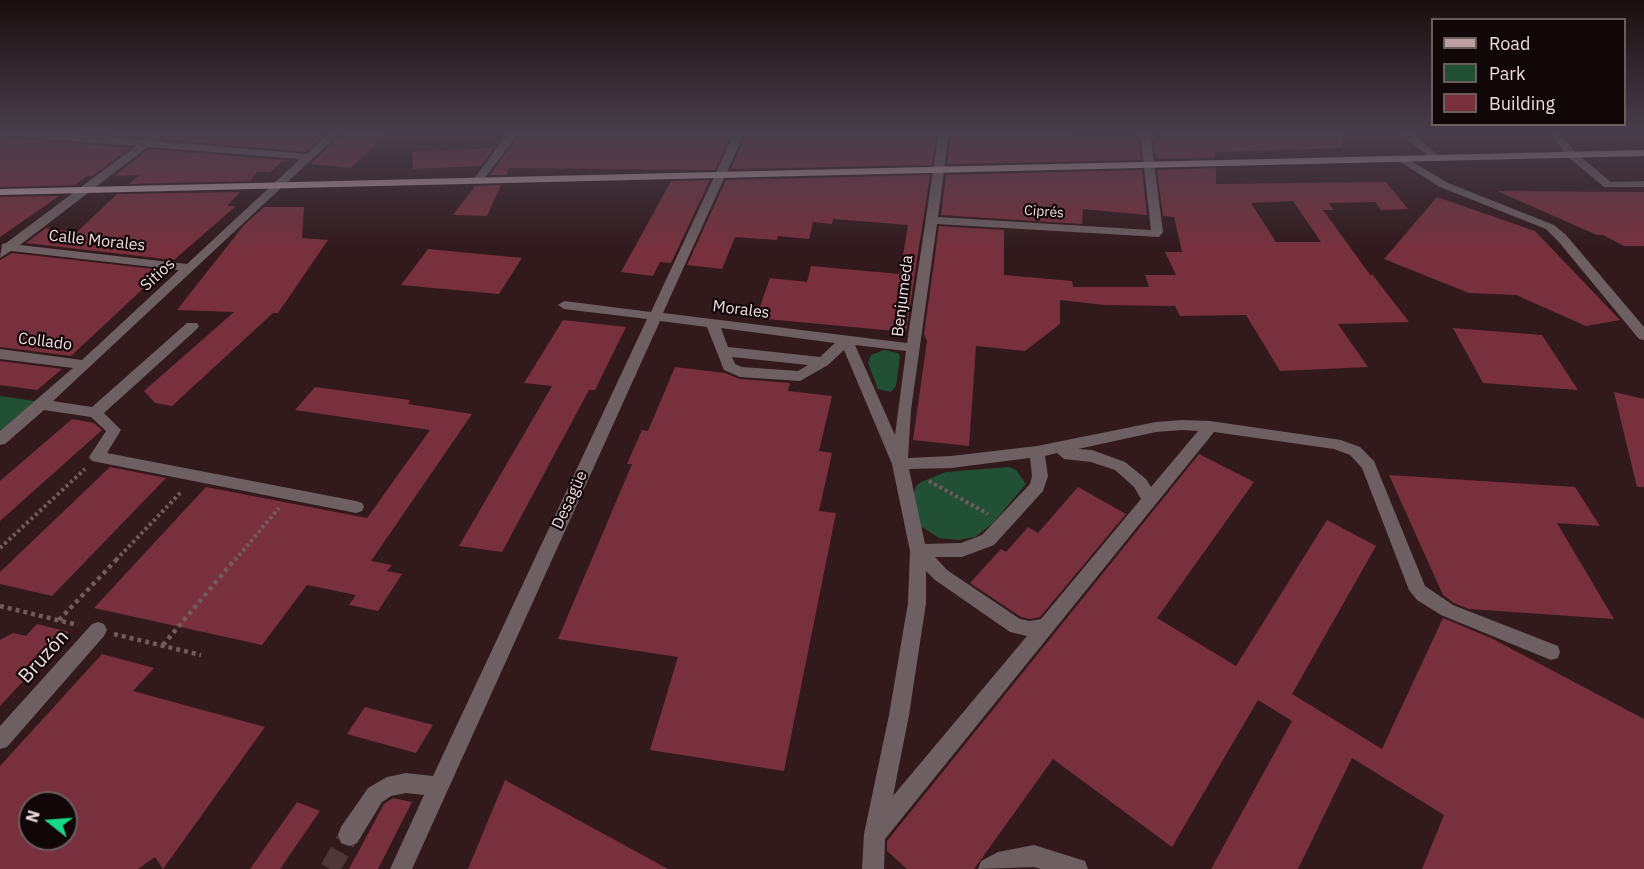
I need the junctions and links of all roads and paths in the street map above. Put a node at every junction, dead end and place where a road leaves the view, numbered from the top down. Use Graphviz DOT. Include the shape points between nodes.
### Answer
graph roads {
  1 [pos="107,173"];
  2 [pos="292,173"];
  3 [pos="484,173"];
  4 [pos="722,173"];
  5 [pos="754,173"];
  6 [pos="938,173"];
  7 [pos="1151,173"];
  8 [pos="1422,173"];
  9 [pos="1593,173"];
  10 [pos="478,180"];
  11 [pos="1644,184"];
  12 [pos="278,186"];
  13 [pos="83,190"];
  14 [pos="0,192"];
  15 [pos="930,220"];
  16 [pos="3,249"];
  17 [pos="191,268"];
  18 [pos="564,305"];
  19 [pos="655,316"];
  20 [pos="712,323"];
  21 [pos="192,326"];
  22 [pos="1644,336"];
  23 [pos="846,340"];
  24 [pos="914,348"];
  25 [pos="0,354"];
  26 [pos="86,365"];
  27 [pos="41,404"];
  28 [pos="94,413"];
  29 [pos="1210,426"];
  30 [pos="0,440"];
  31 [pos="1037,452"];
  32 [pos="98,457"];
  33 [pos="900,464"];
  34 [pos="196,476"];
  35 [pos="290,494"];
  36 [pos="1150,500"];
  37 [pos="356,507"];
  38 [pos="1005,524"];
  39 [pos="0,548"];
  40 [pos="918,551"];
  41 [pos="59,620"];
  42 [pos="1045,626"];
  43 [pos="98,630"];
  44 [pos="163,645"];
  45 [pos="1551,652"];
  46 [pos="0,740"];
  47 [pos="439,787"];
  48 [pos="875,834"];
  49 [pos="349,835"];
  50 [pos="401,869"];
  51 [pos="873,869"];
  52 [pos="990,869"];
  53 [pos="1077,869"];
  1 -- 13 [label="street"];
  2 -- 12 [label="street, Sitios"];
  3 -- 10 [label="street"];
  4 -- 5 [label="main road"];
  4 -- 10 [label="main road"];
  4 -- 19 [label="street, Desagüe"];
  6 -- 15 [label="street, Benjumeda"];
  7 -- 15 [label="street, Ciprés" via="1158,232 1155,234"];
  8 -- 22 [label="street" via="1550,227"];
  9 -- 11 [label="street" via="1608,185"];
  10 -- 12 [label="main road"];
  12 -- 13 [label="main road"];
  12 -- 17 [label="street, Sitios"];
  13 -- 14 [label="main road"];
  13 -- 16 [label="street"];
  15 -- 24 [label="street, Benjumeda"];
  16 -- 17 [label="street, Calle Morales"];
  17 -- 26 [label="street, Sitios"];
  18 -- 19 [label="street, Morales"];
  19 -- 20 [label="street, Morales"];
  19 -- 47 [label="street, Desagüe"];
  20 -- 23 [label="street, Morales"];
  20 -- 23 [label="street" via="729,367 740,372 800,376 823,362"];
  21 -- 28 [label="street"];
  23 -- 24 [label="street, Morales"];
  23 -- 33 [label="street"];
  24 -- 33 [label="street, Benjumeda"];
  25 -- 26 [label="street, Collado"];
  26 -- 27 [label="street, Sitios"];
  27 -- 28 [label="street"];
  27 -- 30 [label="street, Sitios"];
  28 -- 32 [label="street" via="114,430"];
  29 -- 31 [label="street" via="1156,427"];
  29 -- 36 [label="street"];
  29 -- 45 [label="street" via="1324,441 1355,451 1370,465 1418,590 1448,610"];
  31 -- 33 [label="street"];
  31 -- 36 [label="street" via="1092,456 1112,462 1134,476"];
  31 -- 38 [label="street" via="1037,487"];
  32 -- 34 [label="street"];
  32 -- 39 [label="path"];
  33 -- 38 [label="path"];
  33 -- 40 [label="street"];
  34 -- 35 [label="street"];
  34 -- 41 [label="path"];
  35 -- 37 [label="street"];
  35 -- 44 [label="path"];
  36 -- 42 [label="street"];
  38 -- 40 [label="street" via="988,540 962,550"];
  40 -- 42 [label="street" via="941,575 1016,626"];
  40 -- 48 [label="street" via="913,637"];
  42 -- 48 [label="street"];
  43 -- 46 [label="street, Bruzón"];
  47 -- 49 [label="street" via="406,783 387,787 375,795"];
  47 -- 50 [label="street, Desagüe"];
  48 -- 51 [label="street"];
  52 -- 53 [label="street" via="1006,860 1034,856"];
}
